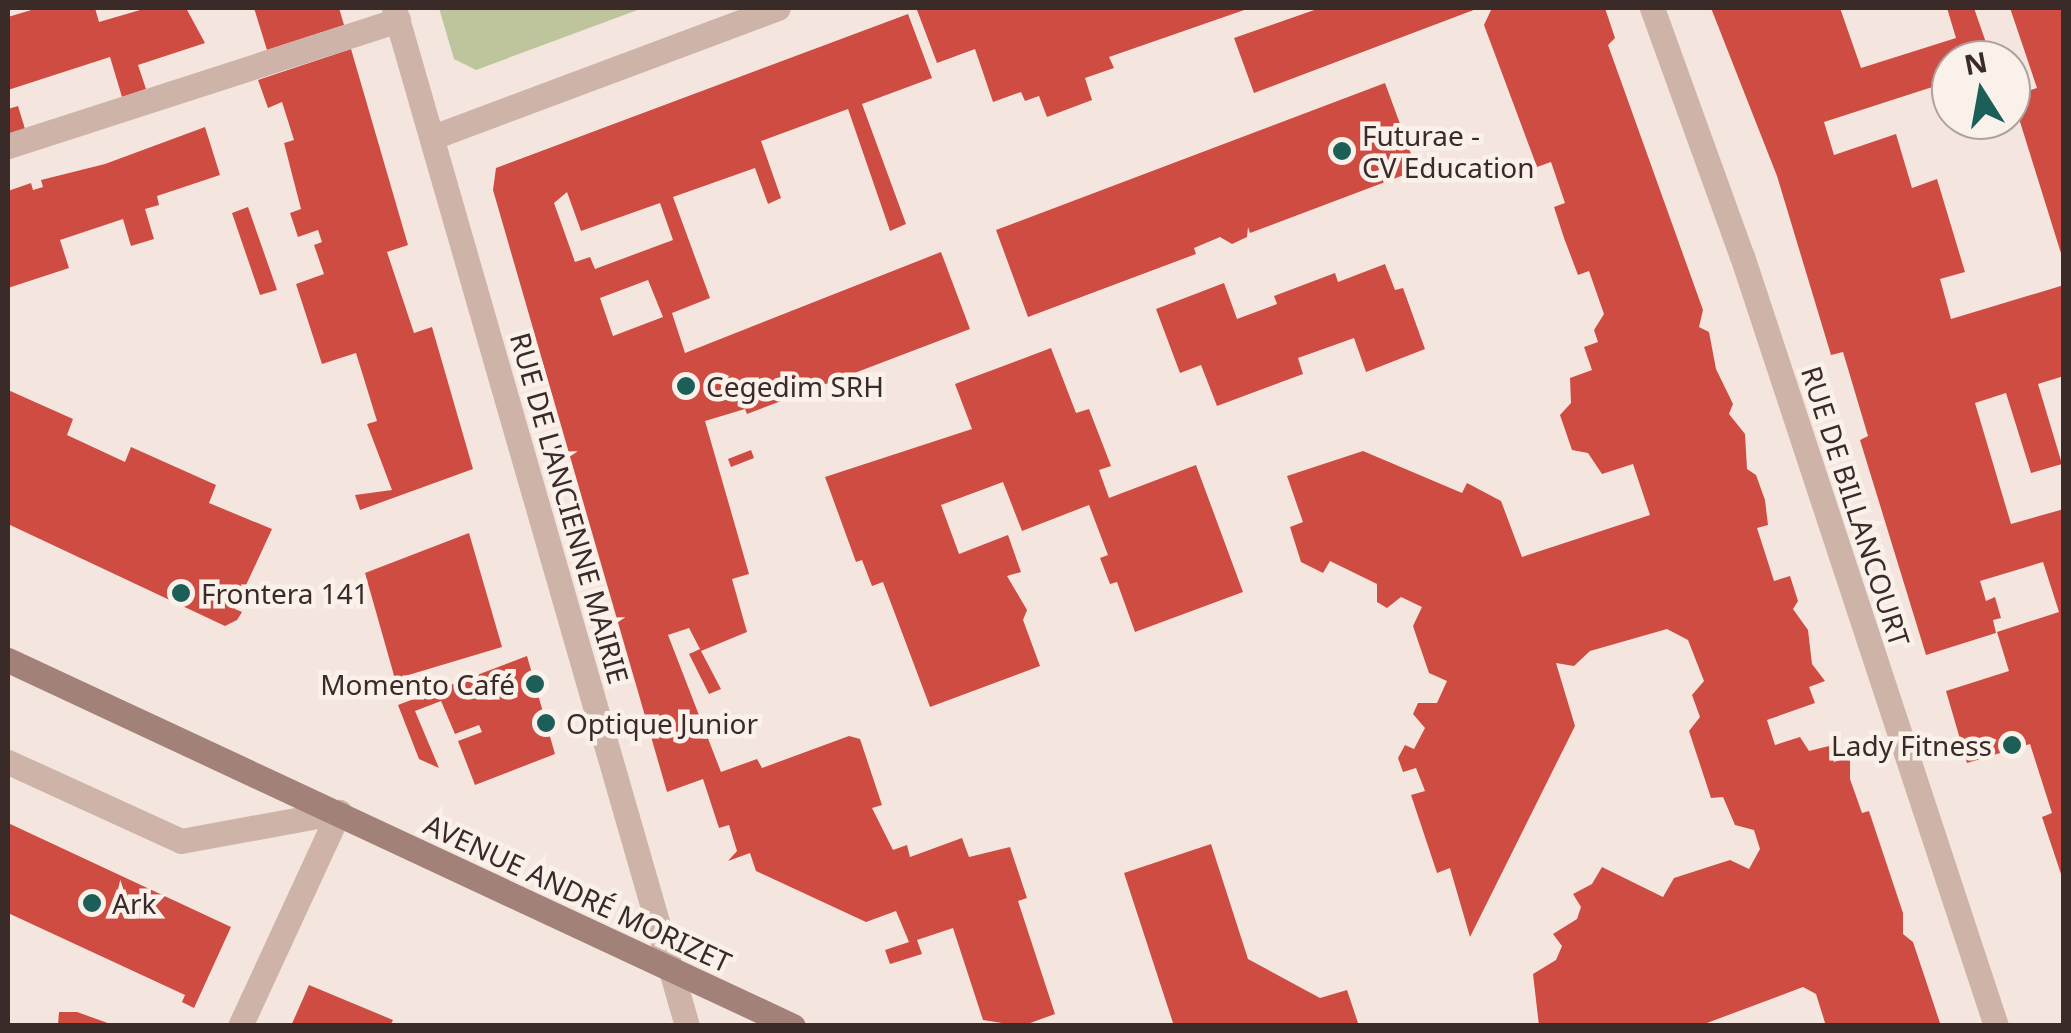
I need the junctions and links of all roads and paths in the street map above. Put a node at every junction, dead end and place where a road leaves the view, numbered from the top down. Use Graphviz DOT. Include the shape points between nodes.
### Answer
graph roads {
  1 [pos="778,8"];
  2 [pos="1652,8"];
  3 [pos="396,14"];
  4 [pos="432,137"];
  5 [pos="8,146"];
  6 [pos="8,660"];
  7 [pos="8,762"];
  8 [pos="338,812"];
  9 [pos="671,971"];
  10 [pos="240,1026"];
  11 [pos="686,1026"];
  12 [pos="793,1026"];
  13 [pos="1996,1026"];
  1 -- 4 [label="street"];
  2 -- 13 [label="street, RUE DE BILLANCOURT" via="1742,256"];
  3 -- 4 [label="street, RUE DE L'ANCIENNE MAIRIE"];
  3 -- 5 [label="street"];
  4 -- 9 [label="street, RUE DE L'ANCIENNE MAIRIE"];
  6 -- 8 [label="main road, AVENUE ANDRÉ MORIZET"];
  7 -- 8 [label="street" via="181,841"];
  8 -- 9 [label="main road, AVENUE ANDRÉ MORIZET"];
  8 -- 10 [label="street"];
  9 -- 11 [label="street, RUE DE L'ANCIENNE MAIRIE"];
  9 -- 12 [label="main road, AVENUE ANDRÉ MORIZET"];
}
